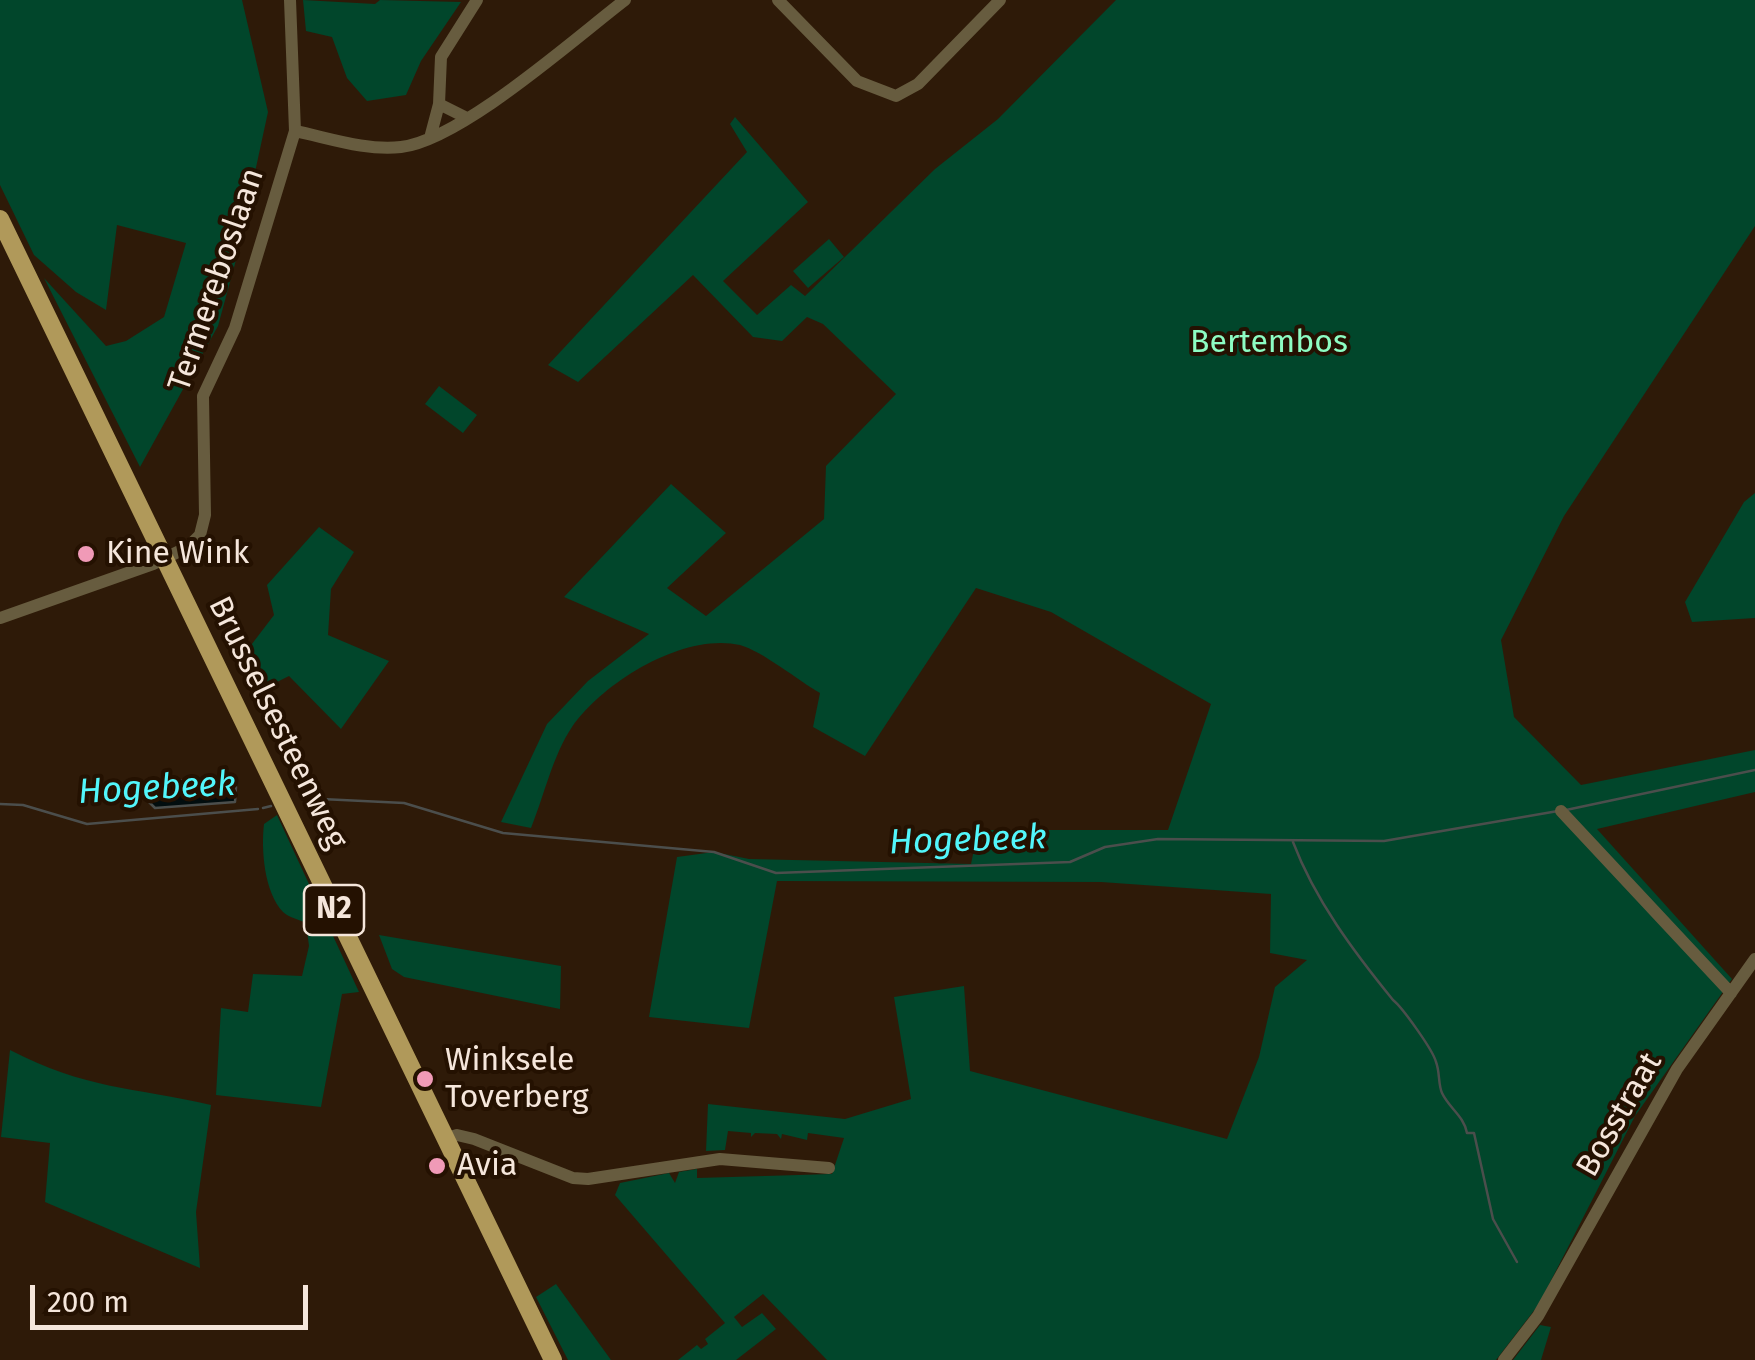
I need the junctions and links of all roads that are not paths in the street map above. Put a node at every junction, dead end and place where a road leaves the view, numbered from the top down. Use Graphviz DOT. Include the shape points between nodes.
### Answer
graph roads {
  1 [pos="290,0"];
  2 [pos="477,0"];
  3 [pos="624,0"];
  4 [pos="778,0"];
  5 [pos="1000,0"];
  6 [pos="439,104"];
  7 [pos="467,118"];
  8 [pos="296,131"];
  9 [pos="430,138"];
  10 [pos="0,219"];
  11 [pos="164,559"];
  12 [pos="0,618"];
  13 [pos="1561,811"];
  14 [pos="1755,958"];
  15 [pos="1731,993"];
  16 [pos="445,1139"];
  17 [pos="829,1168"];
  18 [pos="553,1360"];
  19 [pos="1504,1360"];
  1 -- 8 [label="street, Termereboslaan"];
  2 -- 6 [label="street" via="441,57"];
  3 -- 7 [label="street"];
  4 -- 5 [label="street" via="857,81 896,96 918,84"];
  6 -- 7 [label="street"];
  6 -- 9 [label="street"];
  7 -- 9 [label="street"];
  8 -- 9 [label="street" via="375,148"];
  8 -- 11 [label="street, Termereboslaan" via="235,328 203,396 204,526 192,544"];
  10 -- 11 [label="main road, Brusselsesteenweg / N2"];
  11 -- 12 [label="street"];
  11 -- 16 [label="main road, Brusselsesteenweg / N2"];
  13 -- 15 [label="street"];
  14 -- 15 [label="street, Bosstraat"];
  15 -- 19 [label="street, Bosstraat" via="1677,1069 1544,1306"];
  16 -- 17 [label="street" via="474,1139 573,1178 720,1159"];
  16 -- 18 [label="main road, Brusselsesteenweg / N2"];
}
